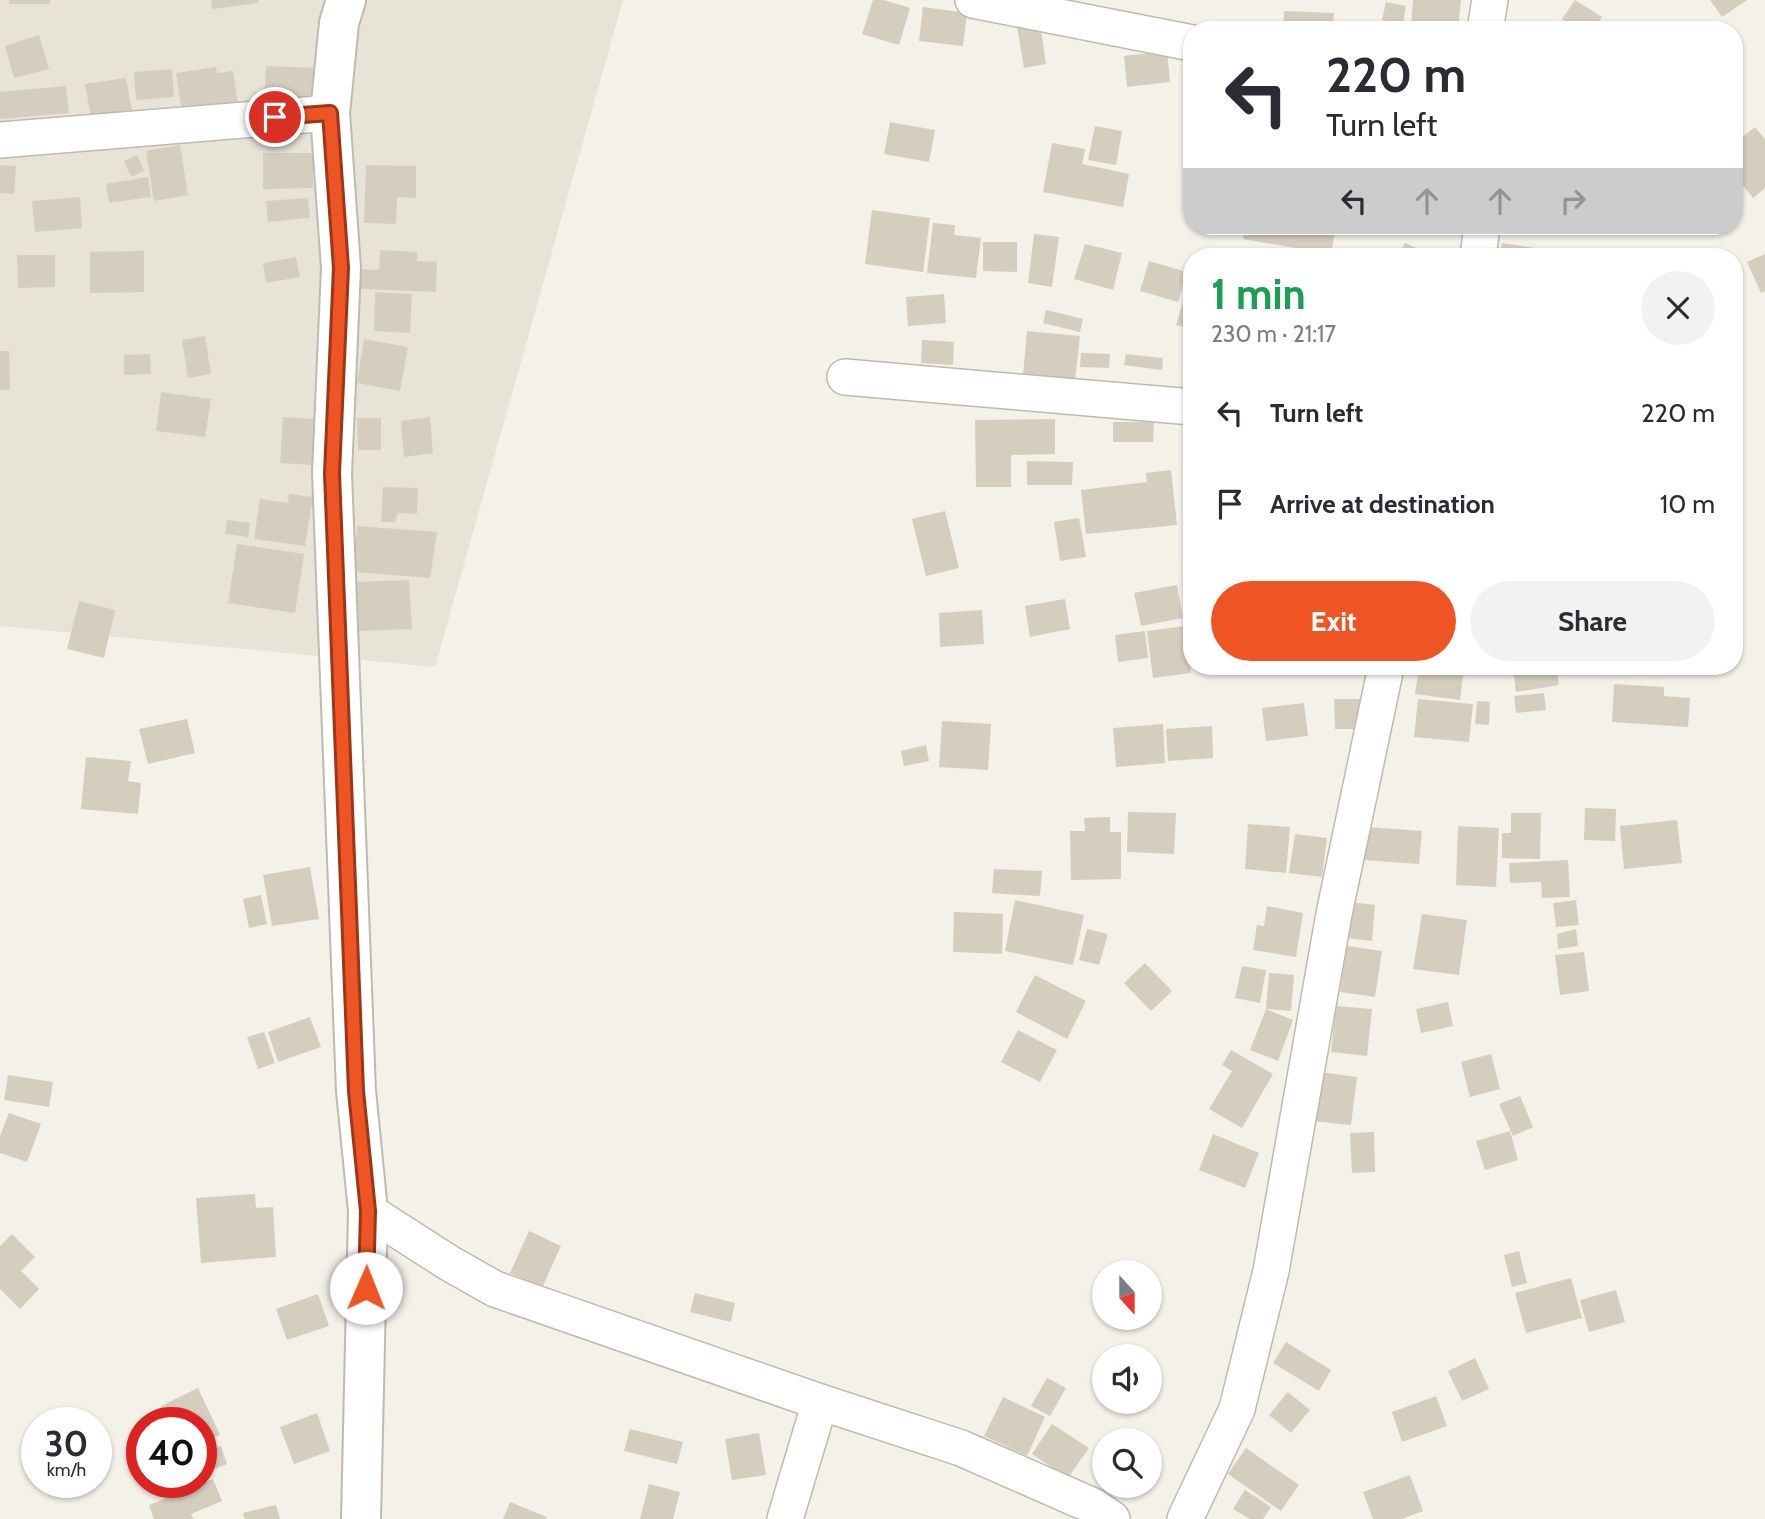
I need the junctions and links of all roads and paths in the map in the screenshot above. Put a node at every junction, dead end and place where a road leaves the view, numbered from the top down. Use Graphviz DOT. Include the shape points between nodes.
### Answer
graph roads {
  1 [pos="345,0"];
  2 [pos="973,0"];
  3 [pos="1490,0"];
  4 [pos="1486,21"];
  5 [pos="1183,41"];
  6 [pos="330,113"];
  7 [pos="0,140"];
  8 [pos="845,377"];
  9 [pos="1183,406"];
  10 [pos="1384,675"];
  11 [pos="368,1211"];
  12 [pos="820,1402"];
  13 [pos="361,1519"];
  14 [pos="785,1519"];
  15 [pos="1112,1519"];
  16 [pos="1185,1519"];
  1 -- 6 [label="street"];
  2 -- 5 [label="street"];
  3 -- 4 [label="street"];
  6 -- 7 [label="street"];
  6 -- 11 [label="street" via="341,268 333,487 356,1091"];
  8 -- 9 [label="street"];
  10 -- 16 [label="street" via="1335,915 1272,1271 1237,1409"];
  11 -- 12 [label="street" via="495,1289"];
  11 -- 13 [label="street"];
  12 -- 14 [label="street"];
  12 -- 15 [label="street" via="961,1448 1093,1506"];
}
